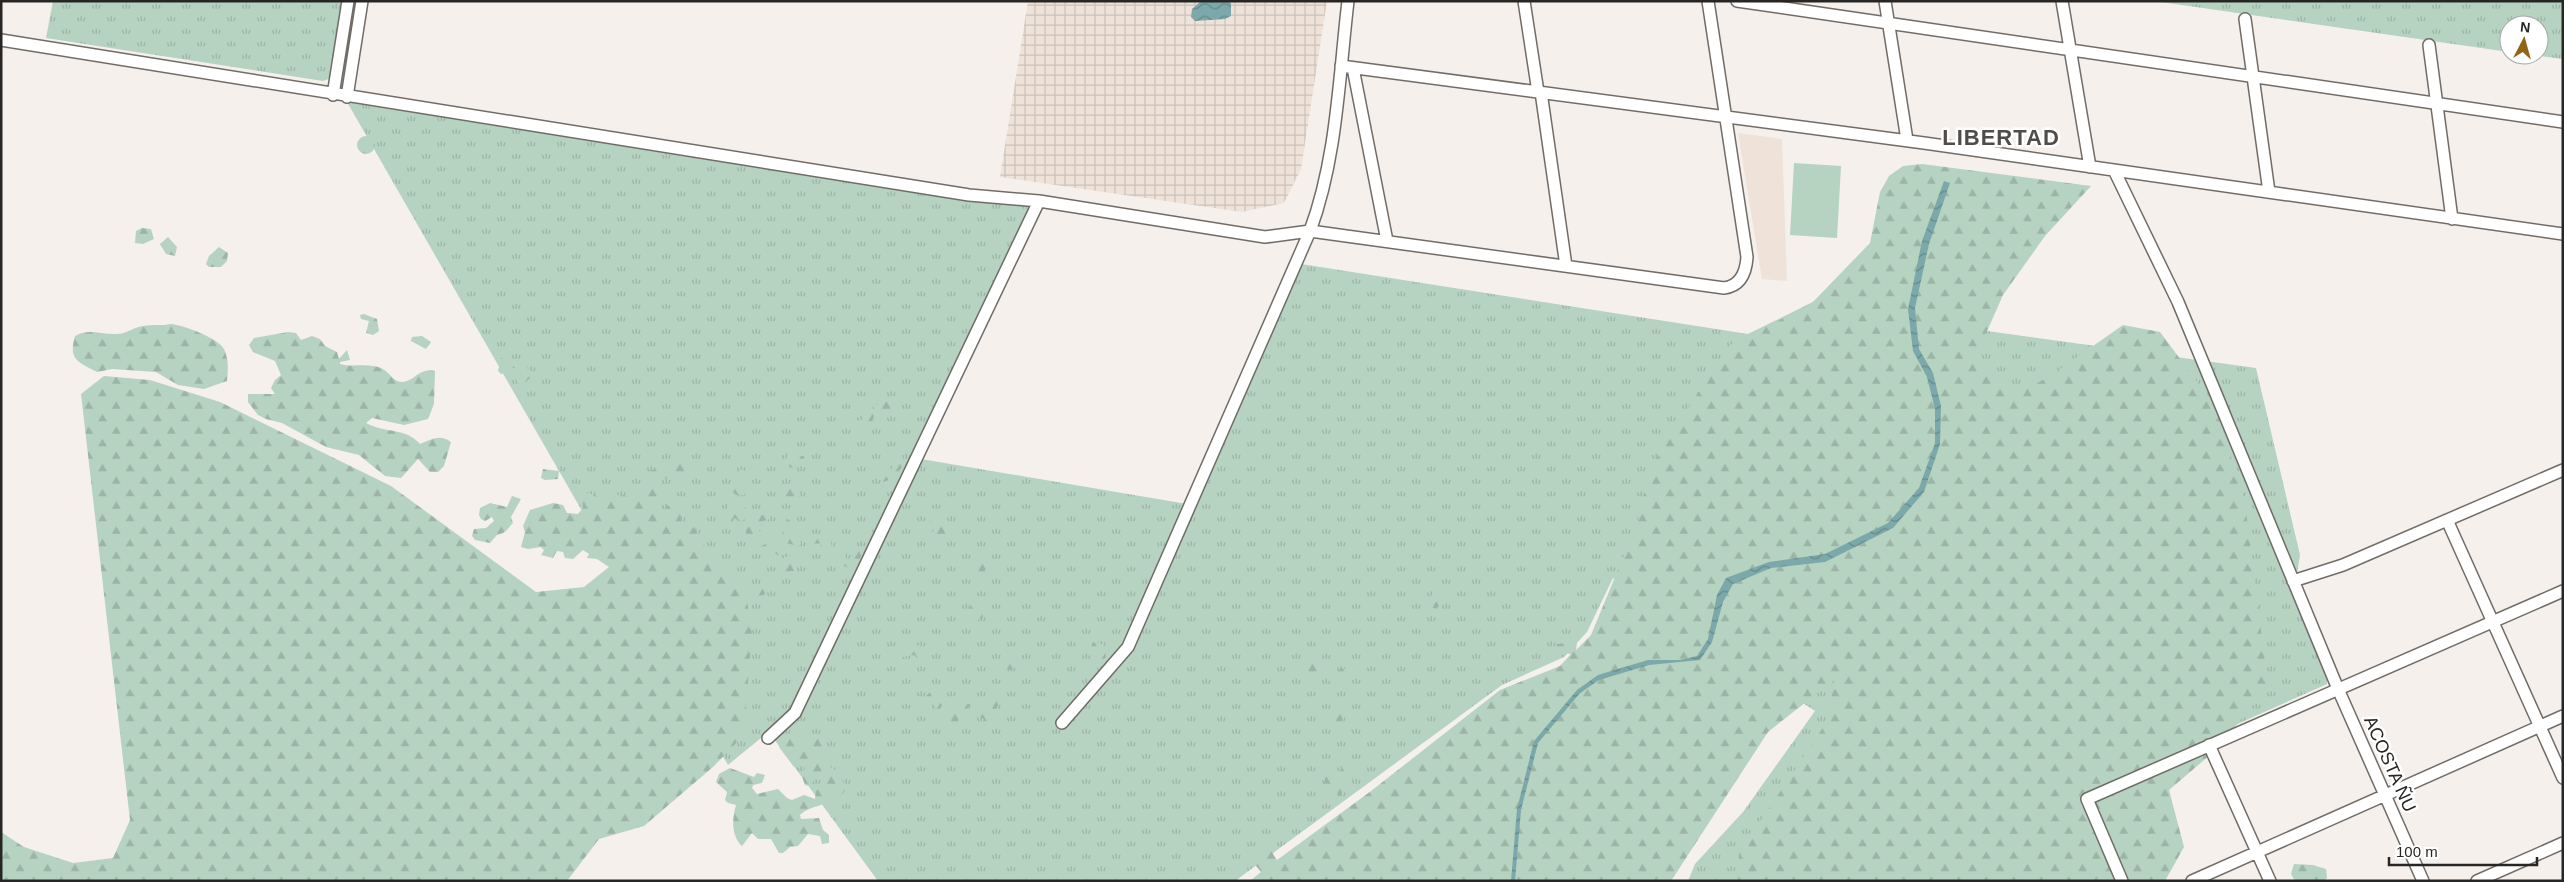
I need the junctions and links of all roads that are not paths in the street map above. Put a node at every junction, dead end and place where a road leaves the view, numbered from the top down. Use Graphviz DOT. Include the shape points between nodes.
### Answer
graph roads {
  1 [pos="348,1"];
  2 [pos="362,1"];
  3 [pos="1348,1"];
  4 [pos="1524,1"];
  5 [pos="1708,1"];
  6 [pos="1737,1"];
  7 [pos="1886,1"];
  8 [pos="2062,1"];
  9 [pos="2245,19"];
  10 [pos="1889,23"];
  11 [pos="1,40"];
  12 [pos="2429,45"];
  13 [pos="2070,50"];
  14 [pos="1347,67"];
  15 [pos="2253,76"];
  16 [pos="1540,92"];
  17 [pos="333,95"];
  18 [pos="347,97"];
  19 [pos="2436,103"];
  20 [pos="1726,117"];
  21 [pos="2563,122"];
  22 [pos="1907,140"];
  23 [pos="2090,166"];
  24 [pos="2114,170"];
  25 [pos="2269,192"];
  26 [pos="1039,201"];
  27 [pos="2452,219"];
  28 [pos="1310,231"];
  29 [pos="2563,234"];
  30 [pos="1387,241"];
  31 [pos="1566,266"];
  32 [pos="2563,470"];
  33 [pos="2447,520"];
  34 [pos="2293,581"];
  35 [pos="2563,591"];
  36 [pos="2493,622"];
  37 [pos="2338,689"];
  38 [pos="2563,716"];
  39 [pos="1062,723"];
  40 [pos="2540,726"];
  41 [pos="768,738"];
  42 [pos="2209,745"];
  43 [pos="2563,778"];
  44 [pos="2386,796"];
  45 [pos="2563,843"];
  46 [pos="2257,852"];
  47 [pos="2122,881"];
  48 [pos="2192,881"];
  49 [pos="2270,881"];
  50 [pos="2423,881"];
  51 [pos="2477,881"];
  1 -- 17 [label="street"];
  2 -- 18 [label="street"];
  3 -- 14 [label="street"];
  4 -- 16 [label="street"];
  5 -- 20 [label="street"];
  6 -- 10 [label="street"];
  7 -- 10 [label="street"];
  8 -- 13 [label="street"];
  9 -- 15 [label="street"];
  10 -- 13 [label="street"];
  10 -- 22 [label="street"];
  11 -- 17 [label="street"];
  12 -- 19 [label="street"];
  13 -- 15 [label="street"];
  13 -- 23 [label="street"];
  14 -- 16 [label="street"];
  14 -- 28 [label="street" via="1328,172"];
  14 -- 30 [label="street"];
  15 -- 19 [label="street"];
  15 -- 25 [label="street"];
  16 -- 20 [label="street"];
  16 -- 31 [label="street"];
  17 -- 18 [label="street"];
  18 -- 26 [label="street" via="969,195"];
  19 -- 21 [label="street"];
  19 -- 27 [label="street"];
  20 -- 22 [label="street"];
  20 -- 31 [label="street" via="1748,257 1746,269 1733,287"];
  22 -- 23 [label="street"];
  23 -- 24 [label="street"];
  24 -- 25 [label="street"];
  24 -- 34 [label="street, ACOSTA ÑU" via="2178,302"];
  25 -- 27 [label="street"];
  26 -- 28 [label="street" via="1265,237"];
  26 -- 41 [label="street" via="795,713"];
  27 -- 29 [label="street"];
  28 -- 30 [label="street"];
  28 -- 39 [label="street" via="1128,647"];
  30 -- 31 [label="street"];
  32 -- 33 [label="street"];
  33 -- 34 [label="street" via="2343,565"];
  33 -- 36 [label="street"];
  34 -- 37 [label="street, ACOSTA ÑU"];
  35 -- 36 [label="street"];
  36 -- 37 [label="street"];
  36 -- 40 [label="street"];
  37 -- 42 [label="street"];
  37 -- 44 [label="street, ACOSTA ÑU"];
  38 -- 40 [label="street"];
  40 -- 43 [label="street"];
  40 -- 44 [label="street"];
  42 -- 46 [label="street"];
  42 -- 47 [label="street" via="2087,799"];
  44 -- 46 [label="street"];
  44 -- 50 [label="street, ACOSTA ÑU"];
  45 -- 51 [label="street"];
  46 -- 48 [label="street"];
  46 -- 49 [label="street"];
}
